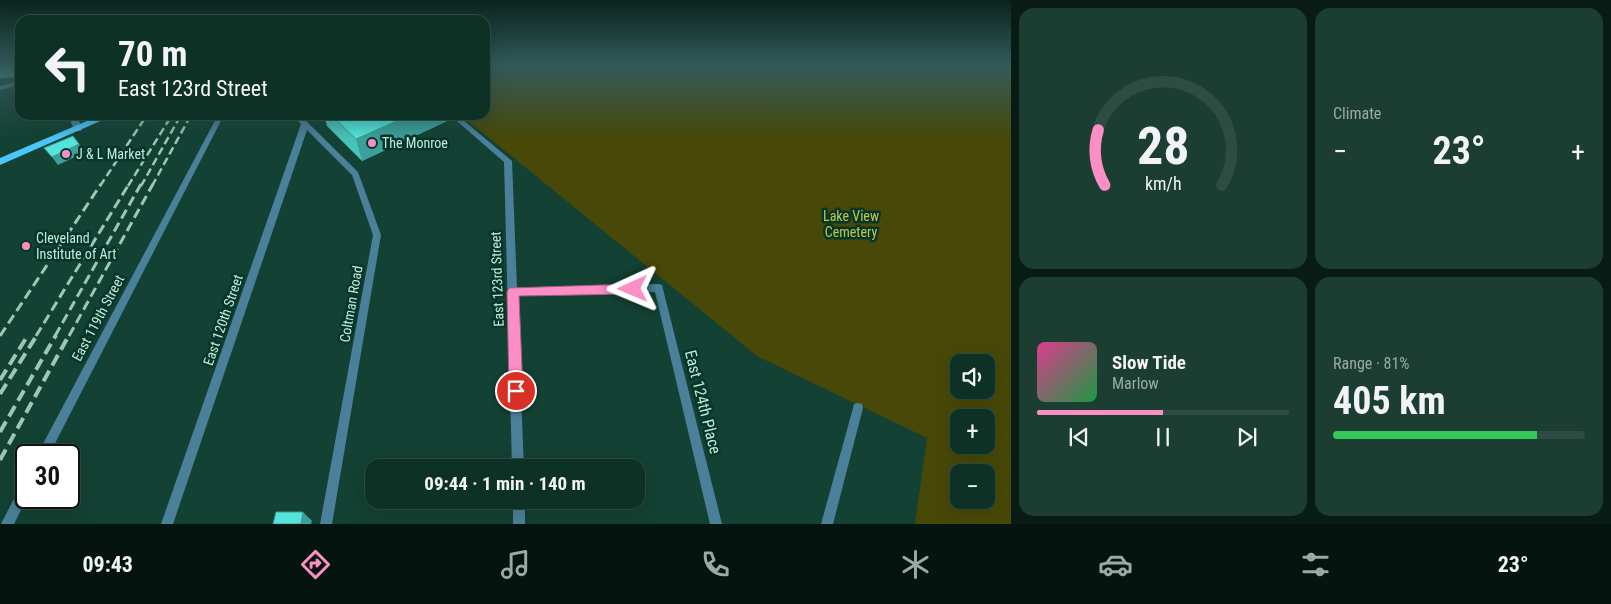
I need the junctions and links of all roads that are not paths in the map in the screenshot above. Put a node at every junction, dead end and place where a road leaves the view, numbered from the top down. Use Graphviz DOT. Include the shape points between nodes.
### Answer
graph roads {
  1 [pos="75,120"];
  2 [pos="98,120"];
  3 [pos="217,120"];
  4 [pos="301,120"];
  5 [pos="458,120"];
  6 [pos="305,124"];
  7 [pos="78,129"];
  8 [pos="0,162"];
  9 [pos="513,292"];
  10 [pos="858,408"];
  11 [pos="49,444"];
  12 [pos="518,459"];
  13 [pos="15,508"];
  14 [pos="519,509"];
  15 [pos="7,524"];
  16 [pos="167,524"];
  17 [pos="326,524"];
  18 [pos="520,524"];
  19 [pos="716,524"];
  20 [pos="827,524"];
  1 -- 7 [label="street"];
  2 -- 7 [label="main road"];
  3 -- 11 [label="street, East 119th Street"];
  4 -- 6 [label="street, Coltman Road"];
  5 -- 9 [label="street, East 123rd Street" via="508,161"];
  6 -- 16 [label="street, East 120th Street"];
  6 -- 17 [label="street, Coltman Road" via="355,174 378,235"];
  7 -- 8 [label="main road"];
  9 -- 12 [label="street, East 123rd Street"];
  9 -- 19 [label="street, East 124th Place" via="658,288"];
  10 -- 20 [label="street"];
  13 -- 15 [label="street"];
  14 -- 18 [label="street"];
}
